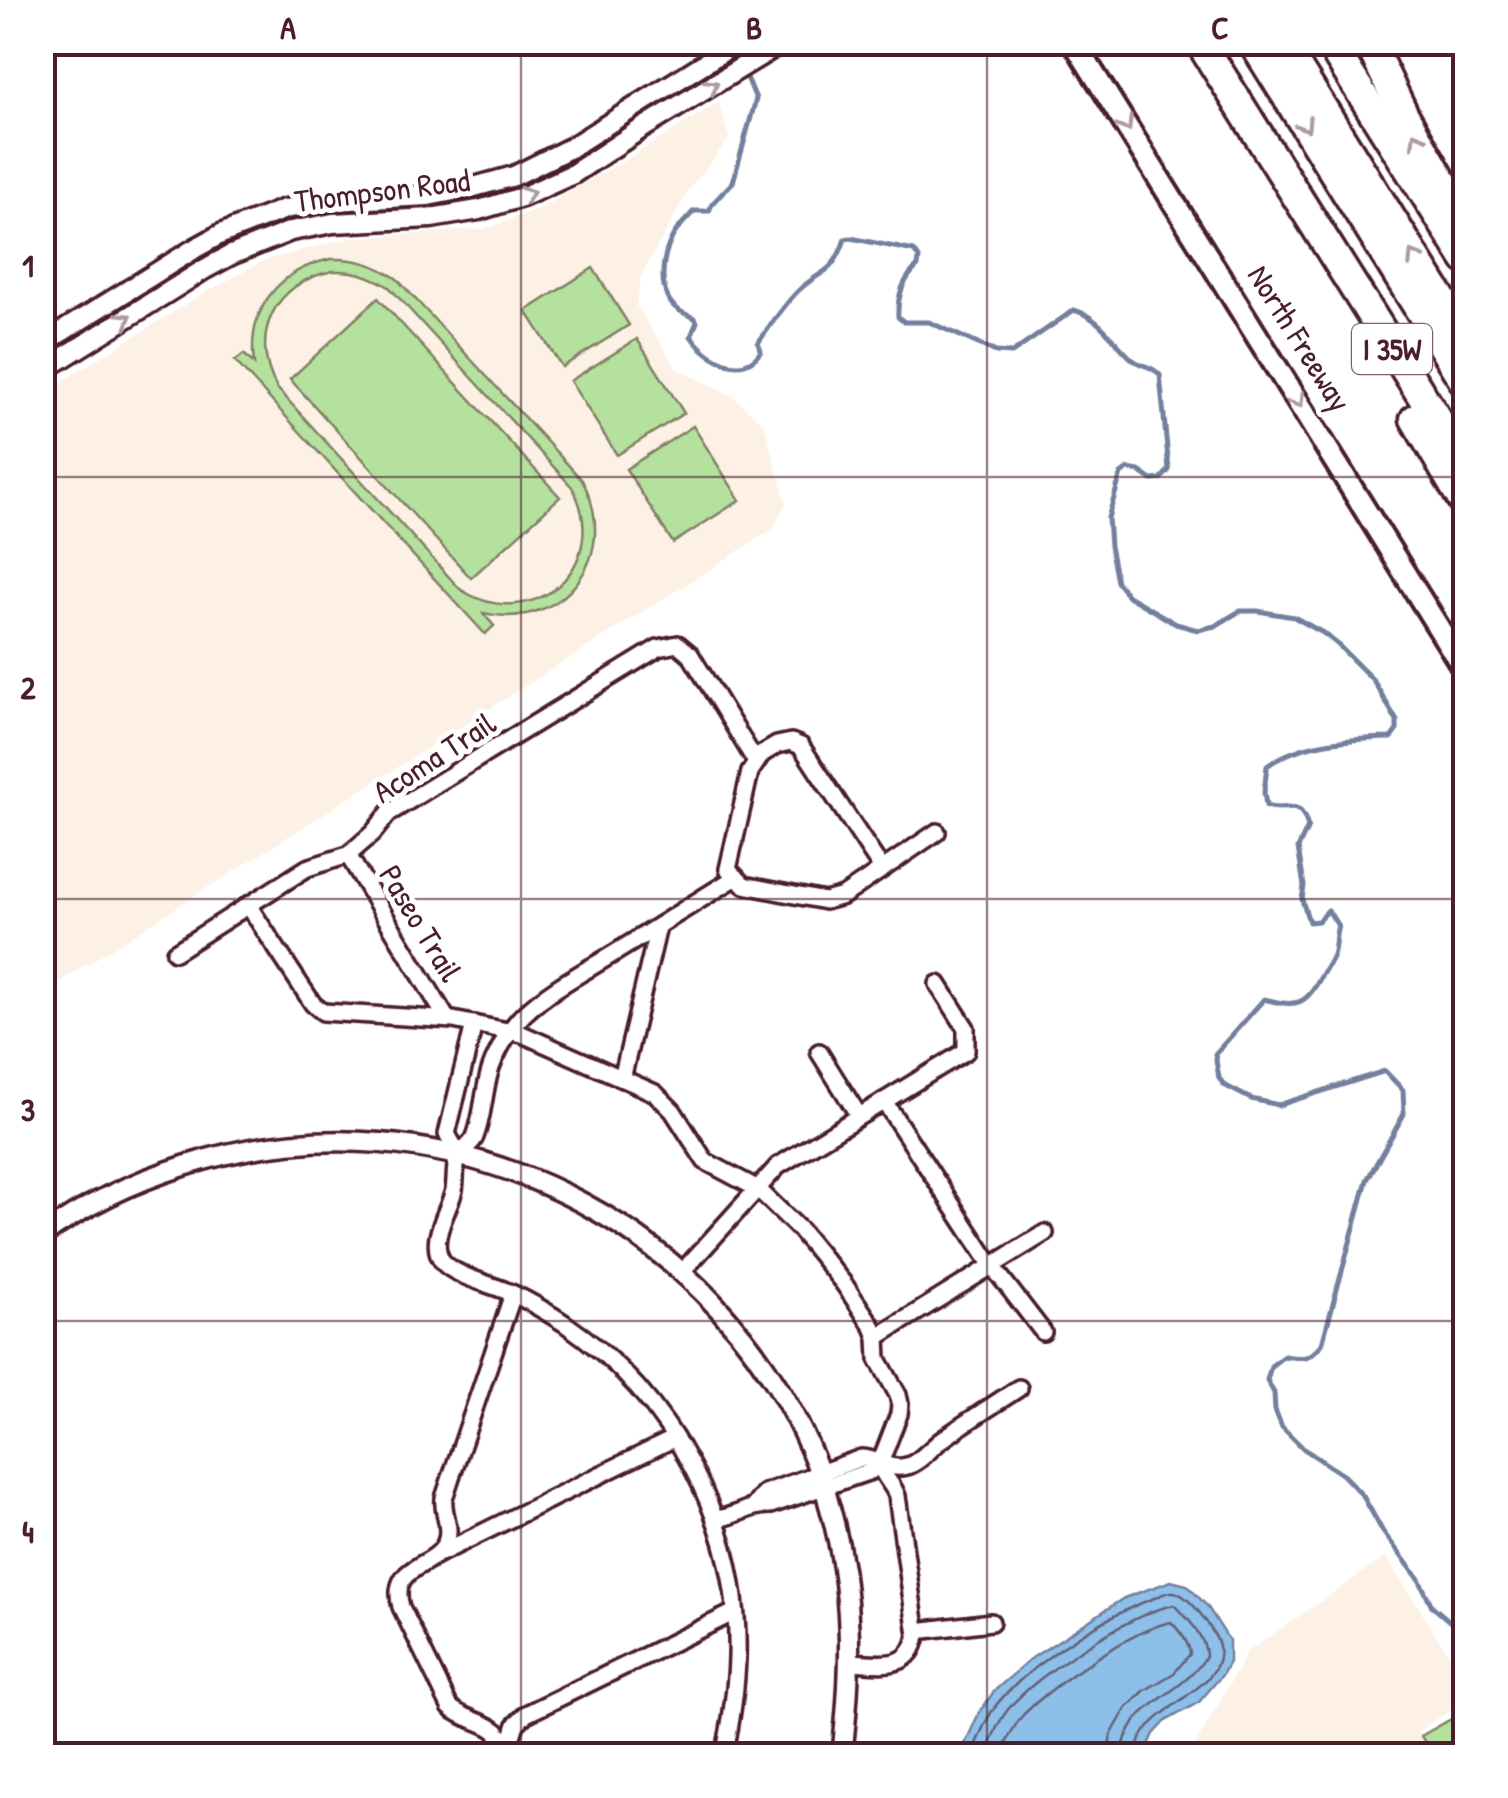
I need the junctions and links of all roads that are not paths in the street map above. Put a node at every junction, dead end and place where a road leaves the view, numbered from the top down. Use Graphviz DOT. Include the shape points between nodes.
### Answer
graph roads {
  1 [pos="738,42"];
  2 [pos="782,42"];
  3 [pos="1074,42"];
  4 [pos="1200,42"];
  5 [pos="1253,42"];
  6 [pos="1281,42"];
  7 [pos="1330,42"];
  8 [pos="1369,42"];
  9 [pos="1460,42"];
  10 [pos="1466,52"];
  11 [pos="454,191"];
  12 [pos="458,213"];
  13 [pos="1466,223"];
  14 [pos="1319,232"];
  15 [pos="1466,259"];
  16 [pos="142,282"];
  17 [pos="154,301"];
  18 [pos="1466,340"];
  19 [pos="42,344"];
  20 [pos="42,371"];
  21 [pos="1466,384"];
  22 [pos="1466,466"];
  23 [pos="1466,506"];
  24 [pos="1466,672"];
  25 [pos="756,762"];
  26 [pos="937,832"];
  27 [pos="348,855"];
  28 [pos="882,868"];
  29 [pos="735,878"];
  30 [pos="248,905"];
  31 [pos="658,927"];
  32 [pos="174,952"];
  33 [pos="938,984"];
  34 [pos="448,1019"];
  35 [pos="474,1024"];
  36 [pos="510,1032"];
  37 [pos="819,1052"];
  38 [pos="463,1067"];
  39 [pos="490,1073"];
  40 [pos="622,1079"];
  41 [pos="884,1101"];
  42 [pos="859,1116"];
  43 [pos="459,1155"];
  44 [pos="758,1189"];
  45 [pos="1045,1234"];
  46 [pos="42,1236"];
  47 [pos="992,1266"];
  48 [pos="682,1272"];
  49 [pos="513,1294"];
  50 [pos="1043,1332"];
  51 [pos="877,1337"];
  52 [pos="1019,1388"];
  53 [pos="675,1438"];
  54 [pos="880,1464"];
  55 [pos="822,1480"];
  56 [pos="715,1519"];
  57 [pos="432,1556"];
  58 [pos="736,1612"];
  59 [pos="991,1622"];
  60 [pos="917,1631"];
  61 [pos="850,1662"];
  62 [pos="505,1756"];
  63 [pos="724,1756"];
  64 [pos="842,1756"];
  1 -- 11 [label="street, Thompson Road" via="570,148 514,176"];
  12 -- 2 [label="street, Thompson Road, one-way" via="522,197 573,174"];
  3 -- 24 [label="main road, North Freeway, one-way"];
  4 -- 14 [label="highway, I 35W"];
  5 -- 21 [label="highway, one-way"];
  18 -- 6 [label="highway, one-way"];
  7 -- 15 [label="highway"];
  13 -- 8 [label="highway, one-way"];
  9 -- 10 [label="main road"];
  11 -- 12 [label="street"];
  11 -- 16 [label="street, Thompson Road" via="285,209 221,234"];
  12 -- 17 [label="street, Thompson Road" via="291,231 231,255"];
  14 -- 22 [label="highway, I 35W"];
  14 -- 23 [label="highway" via="1323,263"];
  16 -- 17 [label="street"];
  16 -- 19 [label="street, Thompson Road"];
  20 -- 17 [label="street, Thompson Road, one-way"];
  25 -- 27 [label="street, Acoma Trail" via="690,654 678,644 658,648 389,813"];
  25 -- 28 [label="street" via="777,745 801,746"];
  25 -- 29 [label="street" via="728,870"];
  26 -- 28 [label="street"];
  27 -- 30 [label="street, Acoma Trail" via="307,868"];
  27 -- 34 [label="street, Paseo Trail"];
  28 -- 29 [label="street" via="826,902"];
  29 -- 31 [label="street"];
  30 -- 32 [label="street, Acoma Trail"];
  30 -- 34 [label="street" via="323,1012"];
  31 -- 36 [label="street" via="559,987"];
  31 -- 40 [label="street"];
  33 -- 41 [label="street" via="966,1028 966,1051"];
  34 -- 35 [label="street"];
  35 -- 36 [label="street"];
  35 -- 38 [label="street"];
  36 -- 39 [label="street"];
  36 -- 40 [label="street"];
  37 -- 42 [label="street"];
  38 -- 39 [label="street"];
  38 -- 43 [label="street" via="447,1134"];
  39 -- 43 [label="street" via="474,1140"];
  40 -- 44 [label="street" via="655,1093 705,1162"];
  41 -- 42 [label="street"];
  41 -- 47 [label="street"];
  42 -- 44 [label="street" via="778,1166"];
  43 -- 46 [label="street" via="349,1140 222,1154 112,1194"];
  43 -- 48 [label="street" via="571,1196"];
  43 -- 49 [label="street" via="439,1255 452,1269"];
  44 -- 48 [label="street"];
  44 -- 51 [label="street" via="822,1256"];
  45 -- 47 [label="street"];
  47 -- 50 [label="street"];
  47 -- 51 [label="street"];
  48 -- 55 [label="street" via="759,1359"];
  49 -- 53 [label="street" via="609,1359"];
  49 -- 57 [label="street" via="444,1498 448,1537"];
  51 -- 54 [label="street" via="878,1359 900,1404"];
  52 -- 54 [label="street" via="914,1464"];
  53 -- 56 [label="street"];
  53 -- 57 [label="street"];
  54 -- 55 [label="street" via="861,1458"];
  54 -- 60 [label="street" via="897,1496"];
  55 -- 56 [label="street" via="764,1493 755,1505"];
  55 -- 61 [label="street" via="842,1561"];
  56 -- 58 [label="street"];
  57 -- 62 [label="street" via="403,1578 401,1607 450,1707 497,1731"];
  58 -- 62 [label="street" via="526,1714"];
  58 -- 63 [label="street" via="736,1684"];
  59 -- 60 [label="street"];
  60 -- 61 [label="street" via="914,1648 900,1661"];
  61 -- 64 [label="street"];
}
